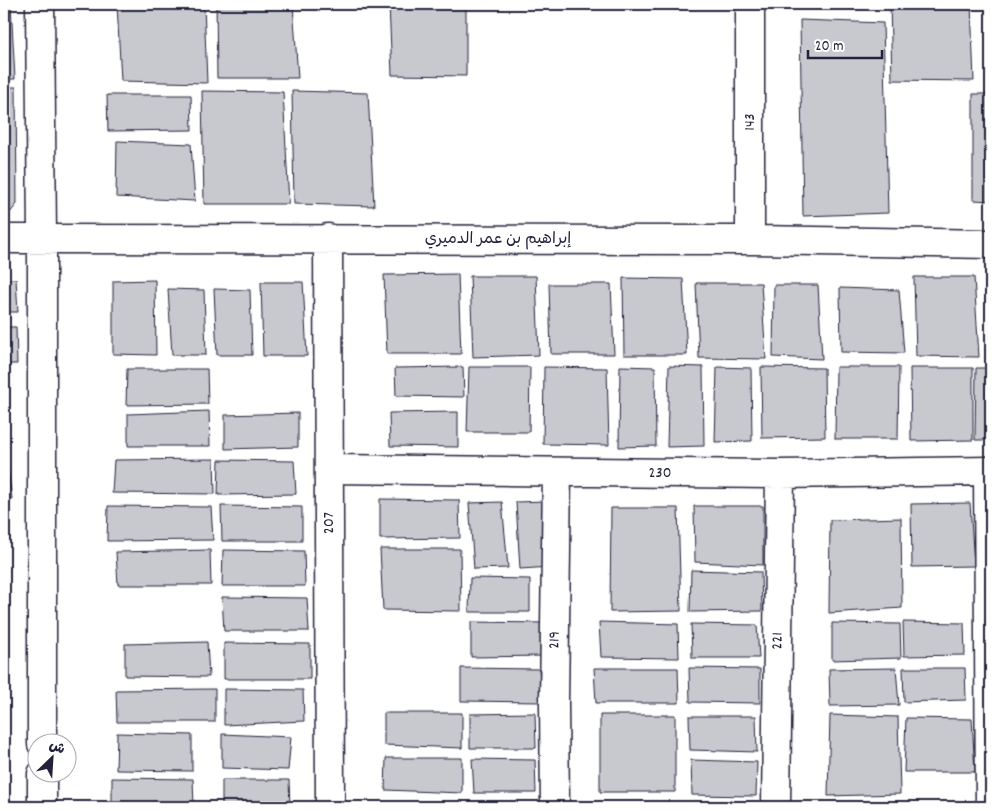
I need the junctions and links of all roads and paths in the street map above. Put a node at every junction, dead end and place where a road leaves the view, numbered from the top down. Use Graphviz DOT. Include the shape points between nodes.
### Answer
graph roads {
  1 [pos="40,4"];
  2 [pos="750,4"];
  3 [pos="42,238"];
  4 [pos="328,238"];
  5 [pos="4,239"];
  6 [pos="750,240"];
  7 [pos="991,244"];
  8 [pos="329,469"];
  9 [pos="990,471"];
  10 [pos="557,472"];
  11 [pos="780,474"];
  12 [pos="42,734"];
  13 [pos="42,784"];
  14 [pos="42,807"];
  15 [pos="330,807"];
  16 [pos="555,807"];
  17 [pos="776,807"];
  18 [pos="990,807"];
  1 -- 3 [label="street"];
  2 -- 6 [label="street, 143"];
  3 -- 4 [label="street, إبراهيم بن عمر الدميري"];
  3 -- 5 [label="street, إبراهيم بن عمر الدميري"];
  3 -- 12 [label="street"];
  4 -- 6 [label="street, إبراهيم بن عمر الدميري"];
  4 -- 8 [label="street, 207"];
  6 -- 7 [label="street, إبراهيم بن عمر الدميري"];
  8 -- 10 [label="street, 230"];
  8 -- 15 [label="street, 207"];
  9 -- 11 [label="street, 230"];
  9 -- 18 [label="street"];
  10 -- 11 [label="street, 230"];
  10 -- 16 [label="street, 219"];
  11 -- 17 [label="street, 221"];
  13 -- 14 [label="street"];
}
